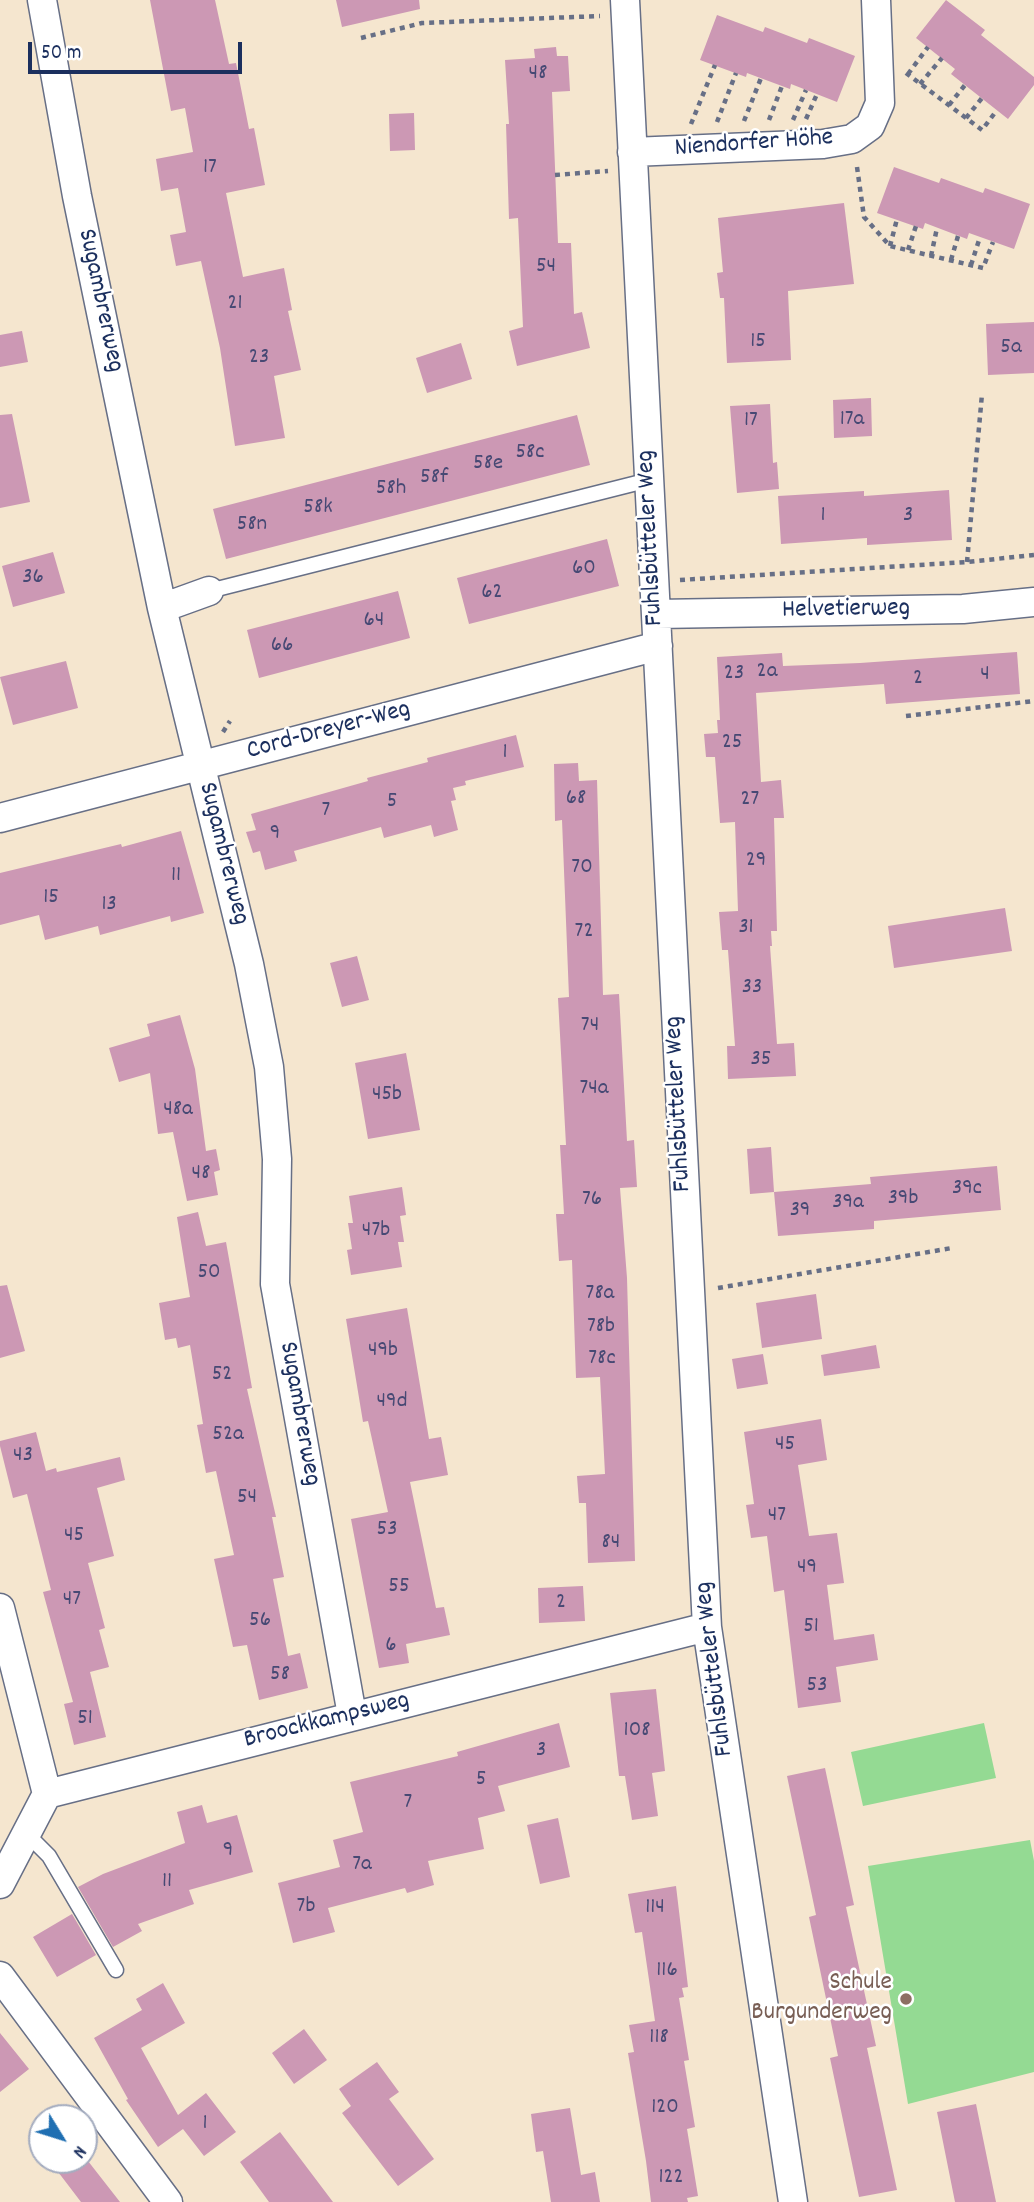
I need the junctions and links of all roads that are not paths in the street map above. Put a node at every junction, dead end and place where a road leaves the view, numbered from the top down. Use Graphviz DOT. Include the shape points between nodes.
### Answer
graph roads {
  1 [pos="42,0"];
  2 [pos="876,0"];
  3 [pos="626,8"];
  4 [pos="632,161"];
  5 [pos="649,480"];
  6 [pos="209,591"];
  7 [pos="1034,602"];
  8 [pos="162,607"];
  9 [pos="657,614"];
  10 [pos="658,646"];
  11 [pos="201,766"];
  12 [pos="0,818"];
  13 [pos="0,1608"];
  14 [pos="708,1627"];
  15 [pos="0,1714"];
  16 [pos="352,1715"];
  17 [pos="27,1720"];
  18 [pos="47,1794"];
  19 [pos="26,1833"];
  20 [pos="0,1884"];
  21 [pos="116,1970"];
  22 [pos="0,1976"];
  23 [pos="168,2202"];
  24 [pos="793,2202"];
  1 -- 8 [label="street, Sugambrerweg" via="77,196"];
  2 -- 4 [label="street, Niendorfer Höhe" via="880,103 870,126 852,139 707,149"];
  3 -- 4 [label="street, Fuhlsbütteler Weg"];
  4 -- 5 [label="street, Fuhlsbütteler Weg"];
  5 -- 6 [label="lane"];
  5 -- 9 [label="street, Fuhlsbütteler Weg"];
  6 -- 8 [label="street"];
  7 -- 9 [label="street, Helvetierweg" via="963,609"];
  8 -- 11 [label="street, Sugambrerweg"];
  9 -- 10 [label="street, Fuhlsbütteler Weg"];
  10 -- 11 [label="street, Cord-Dreyer-Weg"];
  10 -- 14 [label="street, Fuhlsbütteler Weg"];
  11 -- 12 [label="street, Cord-Dreyer-Weg"];
  11 -- 16 [label="street, Sugambrerweg" via="269,1067 277,1159 275,1284"];
  13 -- 17 [label="street"];
  14 -- 16 [label="street, Broockkampsweg"];
  14 -- 24 [label="street, Fuhlsbütteler Weg"];
  15 -- 17 [label="street"];
  16 -- 18 [label="street, Broockkampsweg"];
  17 -- 18 [label="street"];
  18 -- 19 [label="street"];
  19 -- 20 [label="street"];
  19 -- 21 [label="lane" via="49,1856"];
  22 -- 23 [label="street"];
}
